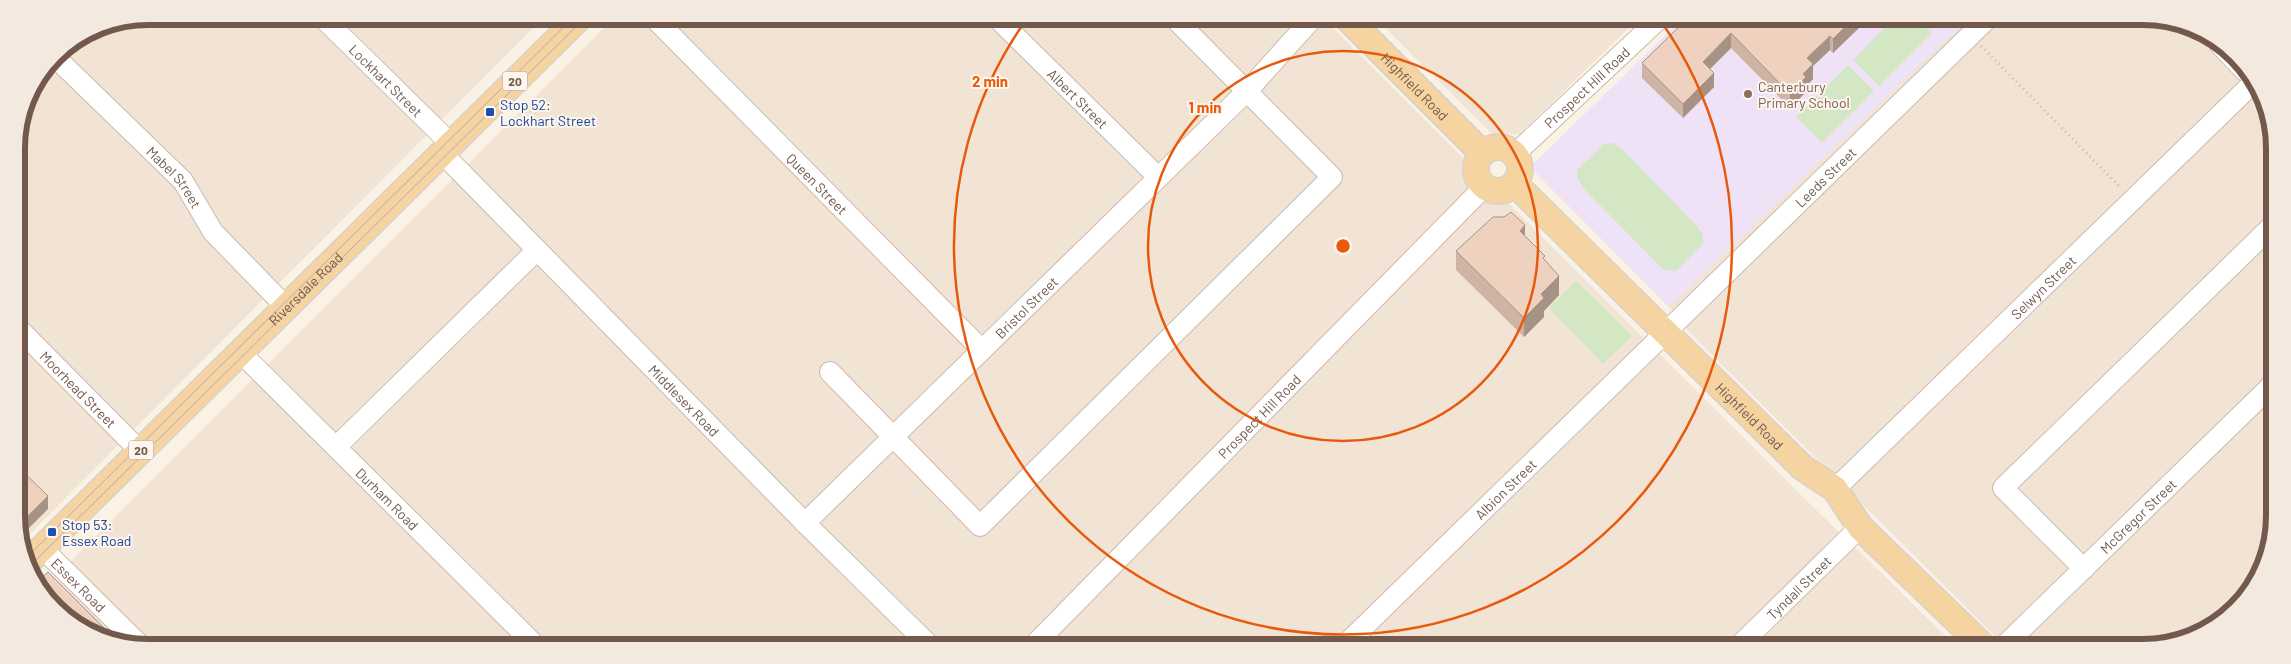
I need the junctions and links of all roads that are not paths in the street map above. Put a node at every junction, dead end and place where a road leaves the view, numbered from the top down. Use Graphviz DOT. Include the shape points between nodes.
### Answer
graph roads {
  1 [pos="330,25"];
  2 [pos="572,25"];
  3 [pos="661,25"];
  4 [pos="1005,25"];
  5 [pos="1181,25"];
  6 [pos="1307,25"];
  7 [pos="1354,25"];
  8 [pos="1653,25"];
  9 [pos="1981,25"];
  10 [pos="60,62"];
  11 [pos="2250,86"];
  12 [pos="1247,90"];
  13 [pos="446,149"];
  14 [pos="1482,153"];
  15 [pos="1515,154"];
  16 [pos="1158,177"];
  17 [pos="1515,184"];
  18 [pos="1484,187"];
  19 [pos="2266,232"];
  20 [pos="537,250"];
  21 [pos="286,307"];
  22 [pos="1665,332"];
  23 [pos="25,335"];
  24 [pos="982,350"];
  25 [pos="240,352"];
  26 [pos="830,372"];
  27 [pos="2266,391"];
  28 [pos="892,437"];
  29 [pos="336,447"];
  30 [pos="140,451"];
  31 [pos="1835,489"];
  32 [pos="805,523"];
  33 [pos="1860,527"];
  34 [pos="36,554"];
  35 [pos="2084,569"];
  36 [pos="132,638"];
  37 [pos="529,639"];
  38 [pos="923,639"];
  39 [pos="1040,639"];
  40 [pos="1351,639"];
  41 [pos="1746,639"];
  42 [pos="1976,639"];
  43 [pos="2011,639"];
  1 -- 13 [label="street, Lockhart Street"];
  2 -- 13 [label="main road, Riversdale Road / 20"];
  3 -- 24 [label="street, Queen Street"];
  4 -- 16 [label="street, Albert Street"];
  5 -- 12 [label="street"];
  6 -- 12 [label="street, Bristol Street"];
  7 -- 14 [label="main road, Highfield Road"];
  8 -- 15 [label="street, Prospect Hill Road"];
  9 -- 22 [label="street, Leeds Street"];
  10 -- 21 [label="street, Mabel Street" via="183,181 213,232"];
  11 -- 31 [label="street, Selwyn Street"];
  12 -- 16 [label="street, Bristol Street"];
  12 -- 28 [label="street" via="1332,177 980,526"];
  13 -- 20 [label="street, Middlesex Road" via="473,184"];
  13 -- 21 [label="main road, Riversdale Road / 20"];
  14 -- 15 [label="main road" via="1500,147"];
  14 -- 18 [label="main road" via="1476,168"];
  15 -- 17 [label="main road" via="1521,168"];
  16 -- 24 [label="street, Bristol Street"];
  17 -- 18 [label="main road" via="1498,192"];
  17 -- 22 [label="main road, Highfield Road"];
  18 -- 39 [label="street, Prospect Hill Road"];
  19 -- 35 [label="street" via="2003,488"];
  20 -- 29 [label="street"];
  20 -- 32 [label="street, Middlesex Road"];
  21 -- 25 [label="main road, Riversdale Road / 20"];
  22 -- 31 [label="main road, Highfield Road" via="1803,468"];
  22 -- 40 [label="street, Albion Street"];
  23 -- 30 [label="street, Moorhead Street"];
  24 -- 28 [label="street, Bristol Street"];
  25 -- 29 [label="street, Durham Road"];
  25 -- 30 [label="main road, Riversdale Road / 20"];
  26 -- 28 [label="street"];
  27 -- 35 [label="street, McGregor Street"];
  28 -- 32 [label="street, Bristol Street"];
  29 -- 37 [label="street, Durham Road"];
  30 -- 34 [label="main road, Riversdale Road / 20"];
  31 -- 33 [label="main road, Highfield Road"];
  32 -- 38 [label="street, Middlesex Road"];
  33 -- 41 [label="street, Tyndall Street"];
  33 -- 42 [label="main road, Highfield Road"];
  34 -- 36 [label="street, Essex Road"];
  35 -- 43 [label="street, McGregor Street"];
}
